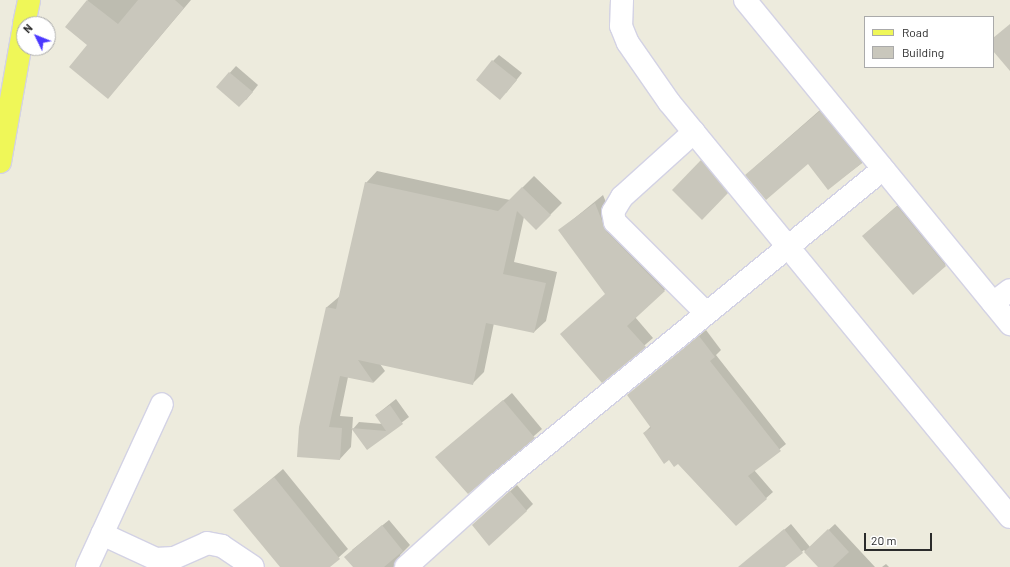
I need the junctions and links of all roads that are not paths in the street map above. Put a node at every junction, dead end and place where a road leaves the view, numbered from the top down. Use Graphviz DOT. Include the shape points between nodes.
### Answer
graph roads {
  1 [pos="28,0"];
  2 [pos="622,0"];
  3 [pos="745,0"];
  4 [pos="25,16"];
  5 [pos="19,56"];
  6 [pos="694,132"];
  7 [pos="0,162"];
  8 [pos="884,169"];
  9 [pos="788,248"];
  10 [pos="1002,297"];
  11 [pos="705,312"];
  12 [pos="1010,324"];
  13 [pos="162,404"];
  14 [pos="1010,517"];
  15 [pos="102,534"];
  16 [pos="175,563"];
  17 [pos="88,567"];
  18 [pos="253,567"];
  19 [pos="406,567"];
  1 -- 4 [label="main road"];
  2 -- 6 [label="street" via="621,26 628,43"];
  3 -- 8 [label="street"];
  5 -- 7 [label="main road"];
  6 -- 9 [label="street"];
  6 -- 11 [label="street" via="622,197 613,212 616,222"];
  8 -- 9 [label="street"];
  8 -- 10 [label="street"];
  9 -- 11 [label="street"];
  9 -- 14 [label="street"];
  10 -- 12 [label="street"];
  11 -- 19 [label="street" via="497,485"];
  13 -- 15 [label="street"];
  15 -- 16 [label="street" via="156,559"];
  15 -- 17 [label="street"];
  16 -- 18 [label="street" via="207,543 222,546"];
}
